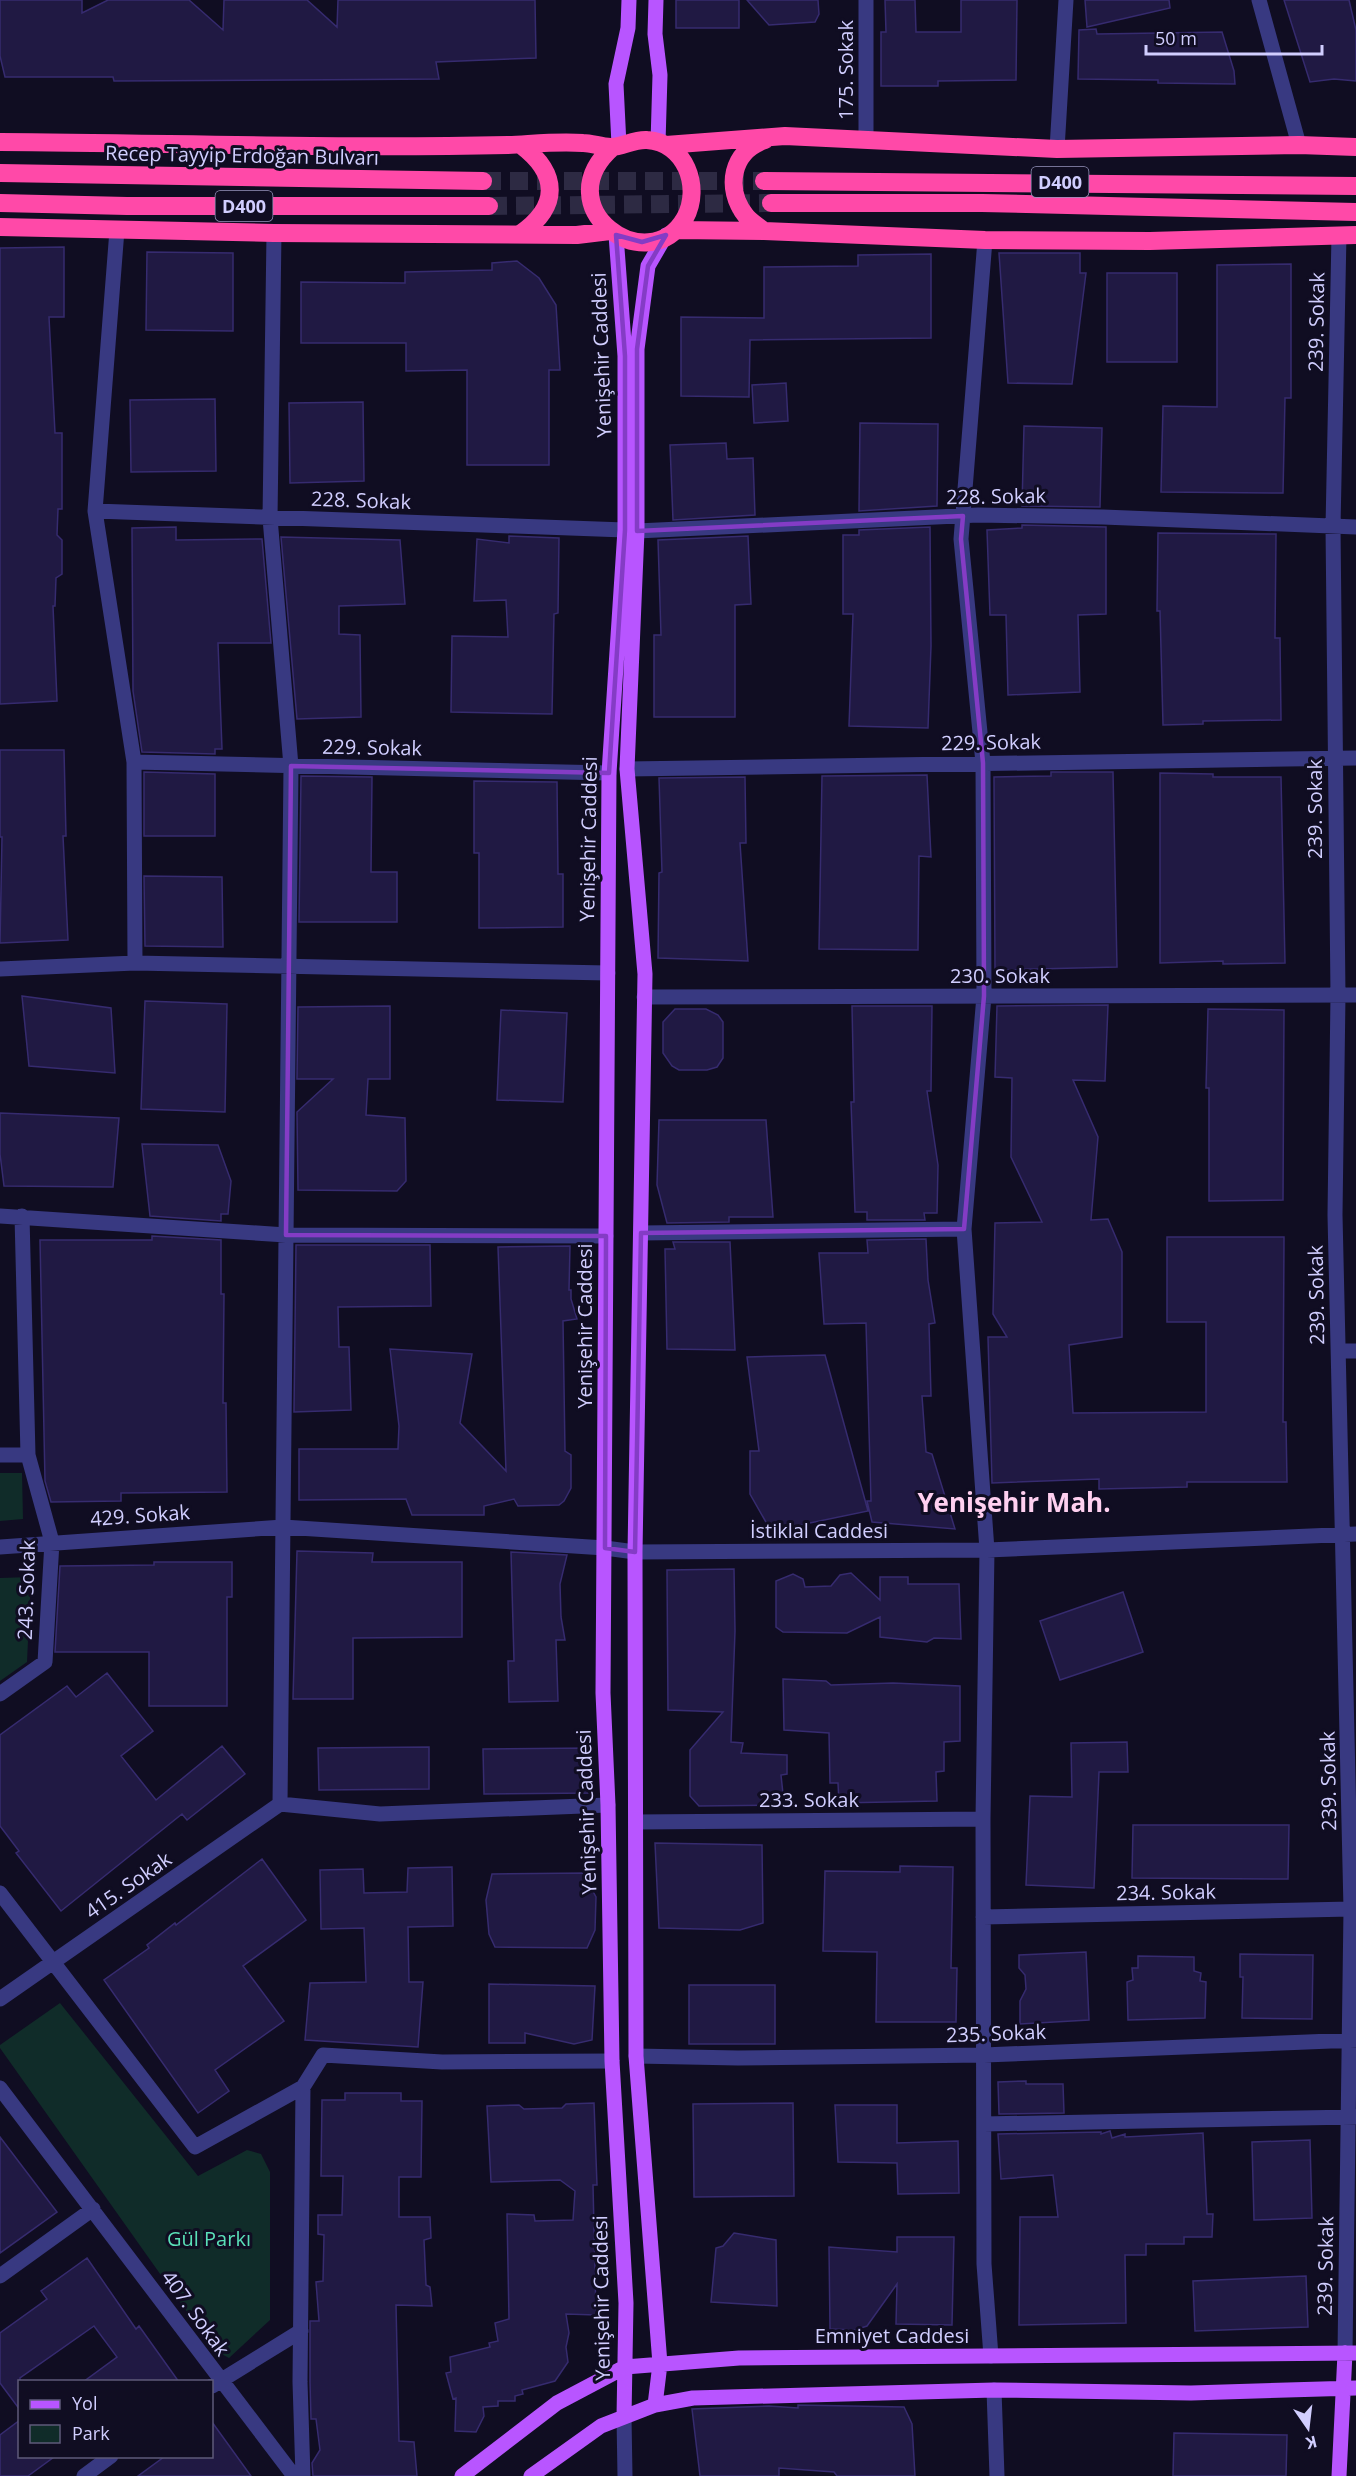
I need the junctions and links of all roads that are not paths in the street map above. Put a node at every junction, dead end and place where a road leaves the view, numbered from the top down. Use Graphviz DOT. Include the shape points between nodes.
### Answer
graph roads {
  1 [pos="629,0"];
  2 [pos="656,0"];
  3 [pos="866,0"];
  4 [pos="1066,0"];
  5 [pos="1259,0"];
  6 [pos="785,136"];
  7 [pos="866,140"];
  8 [pos="0,141"];
  9 [pos="662,144"];
  10 [pos="521,145"];
  11 [pos="1299,145"];
  12 [pos="616,146"];
  13 [pos="1356,147"];
  14 [pos="1057,149"];
  15 [pos="0,173"];
  16 [pos="764,180"];
  17 [pos="483,181"];
  18 [pos="1356,186"];
  19 [pos="0,203"];
  20 [pos="771,203"];
  21 [pos="489,206"];
  22 [pos="1356,212"];
  23 [pos="0,227"];
  24 [pos="117,230"];
  25 [pos="764,231"];
  26 [pos="671,232"];
  27 [pos="274,233"];
  28 [pos="613,233"];
  29 [pos="520,234"];
  30 [pos="1348,235"];
  31 [pos="985,240"];
  32 [pos="95,511"];
  33 [pos="963,516"];
  34 [pos="270,519"];
  35 [pos="1333,527"];
  36 [pos="1356,527"];
  37 [pos="631,531"];
  38 [pos="1335,758"];
  39 [pos="1356,758"];
  40 [pos="134,762"];
  41 [pos="983,763"];
  42 [pos="291,766"];
  43 [pos="627,769"];
  44 [pos="609,773"];
  45 [pos="135,963"];
  46 [pos="288,968"];
  47 [pos="0,969"];
  48 [pos="608,973"];
  49 [pos="1338,995"];
  50 [pos="1356,995"];
  51 [pos="984,996"];
  52 [pos="644,998"];
  53 [pos="0,1216"];
  54 [pos="22,1216"];
  55 [pos="964,1229"];
  56 [pos="640,1233"];
  57 [pos="286,1235"];
  58 [pos="606,1236"];
  59 [pos="1339,1351"];
  60 [pos="1356,1351"];
  61 [pos="0,1455"];
  62 [pos="28,1455"];
  63 [pos="283,1527"];
  64 [pos="1350,1534"];
  65 [pos="52,1542"];
  66 [pos="0,1547"];
  67 [pos="605,1548"];
  68 [pos="987,1551"];
  69 [pos="635,1552"];
  70 [pos="0,1694"];
  71 [pos="280,1804"];
  72 [pos="608,1805"];
  73 [pos="983,1820"];
  74 [pos="636,1822"];
  75 [pos="0,1893"];
  76 [pos="1351,1909"];
  77 [pos="983,1917"];
  78 [pos="53,1963"];
  79 [pos="0,1999"];
  80 [pos="1352,2040"];
  81 [pos="984,2055"];
  82 [pos="636,2056"];
  83 [pos="612,2061"];
  84 [pos="303,2087"];
  85 [pos="0,2088"];
  86 [pos="1352,2117"];
  87 [pos="984,2124"];
  88 [pos="93,2209"];
  89 [pos="0,2276"];
  90 [pos="301,2331"];
  91 [pos="1350,2353"];
  92 [pos="991,2356"];
  93 [pos="660,2364"];
  94 [pos="625,2367"];
  95 [pos="216,2383"];
  96 [pos="1350,2388"];
  97 [pos="994,2390"];
  98 [pos="655,2405"];
  99 [pos="624,2417"];
  100 [pos="110,2458"];
  101 [pos="84,2476"];
  102 [pos="294,2476"];
  103 [pos="303,2476"];
  104 [pos="462,2476"];
  105 [pos="531,2476"];
  106 [pos="624,2476"];
  107 [pos="997,2476"];
  108 [pos="1339,2476"];
  1 -- 12 [label="main road" via="628,28 616,84"];
  2 -- 9 [label="main road"];
  3 -- 7 [label="street, 175. Sokak"];
  4 -- 14 [label="street"];
  5 -- 11 [label="street"];
  6 -- 7 [label="highway"];
  6 -- 9 [label="highway"];
  6 -- 25 [label="highway" via="763,140 745,150 735,170 734,188 739,204"];
  7 -- 14 [label="highway"];
  8 -- 10 [label="highway"];
  9 -- 12 [label="highway" via="633,140"];
  9 -- 26 [label="highway" via="679,155 692,186 691,203"];
  10 -- 12 [label="highway"];
  10 -- 29 [label="highway" via="548,172 550,190 538,222"];
  11 -- 13 [label="highway"];
  11 -- 14 [label="highway"];
  12 -- 28 [label="highway" via="594,170 590,187 591,204 598,219"];
  15 -- 17 [label="highway, Recep Tayyip Erdoğan Bulvarı / D400"];
  16 -- 18 [label="highway, D400"];
  19 -- 21 [label="highway, D400"];
  20 -- 22 [label="highway, D400" via="982,203"];
  23 -- 24 [label="highway"];
  24 -- 27 [label="highway"];
  24 -- 32 [label="street"];
  25 -- 26 [label="highway"];
  25 -- 31 [label="highway"];
  26 -- 28 [label="highway" via="642,242"];
  26 -- 37 [label="main road, Yenişehir Caddesi" via="648,267 637,349"];
  27 -- 29 [label="highway"];
  27 -- 34 [label="street"];
  28 -- 29 [label="highway"];
  28 -- 37 [label="main road, Yenişehir Caddesi" via="625,356"];
  30 -- 31 [label="highway"];
  30 -- 35 [label="street, 239. Sokak"];
  31 -- 33 [label="street"];
  32 -- 34 [label="street, 228. Sokak"];
  32 -- 40 [label="street"];
  33 -- 35 [label="street, 228. Sokak" via="1103,517"];
  33 -- 37 [label="street, 228. Sokak"];
  33 -- 41 [label="street"];
  34 -- 37 [label="street, 228. Sokak"];
  34 -- 42 [label="street"];
  35 -- 36 [label="street, 228. Sokak"];
  35 -- 38 [label="street, 239. Sokak"];
  37 -- 43 [label="main road, Yenişehir Caddesi"];
  37 -- 44 [label="main road, Yenişehir Caddesi"];
  38 -- 39 [label="street, 229. Sokak"];
  38 -- 41 [label="street, 229. Sokak"];
  38 -- 49 [label="street, 239. Sokak"];
  40 -- 42 [label="street, 229. Sokak"];
  40 -- 45 [label="street"];
  41 -- 43 [label="street, 229. Sokak"];
  41 -- 51 [label="street"];
  42 -- 44 [label="street, 229. Sokak"];
  42 -- 46 [label="street"];
  43 -- 52 [label="main road, Yenişehir Caddesi"];
  44 -- 48 [label="main road, Yenişehir Caddesi"];
  45 -- 46 [label="street"];
  45 -- 47 [label="street"];
  46 -- 48 [label="street"];
  46 -- 57 [label="street"];
  48 -- 58 [label="main road, Yenişehir Caddesi"];
  49 -- 50 [label="street, 230. Sokak"];
  49 -- 51 [label="street, 230. Sokak"];
  49 -- 59 [label="street, 239. Sokak" via="1335,1215"];
  51 -- 52 [label="street, 230. Sokak"];
  51 -- 55 [label="street"];
  52 -- 56 [label="main road, Yenişehir Caddesi"];
  53 -- 54 [label="street"];
  54 -- 57 [label="street"];
  54 -- 62 [label="street, 243. Sokak"];
  55 -- 56 [label="street"];
  55 -- 68 [label="street"];
  56 -- 69 [label="main road, Yenişehir Caddesi"];
  57 -- 58 [label="street"];
  57 -- 63 [label="street"];
  58 -- 67 [label="main road, Yenişehir Caddesi"];
  59 -- 60 [label="street"];
  59 -- 64 [label="street, 239. Sokak"];
  61 -- 62 [label="street"];
  62 -- 65 [label="street, 243. Sokak"];
  63 -- 65 [label="street, 429. Sokak"];
  63 -- 67 [label="street, İstiklal Caddesi"];
  63 -- 71 [label="street"];
  64 -- 68 [label="street, İstiklal Caddesi"];
  64 -- 76 [label="street, 239. Sokak"];
  65 -- 66 [label="street, 429. Sokak"];
  65 -- 70 [label="street, 243. Sokak" via="45,1662"];
  67 -- 69 [label="street, İstiklal Caddesi"];
  67 -- 72 [label="main road, Yenişehir Caddesi" via="603,1693"];
  68 -- 69 [label="street, İstiklal Caddesi"];
  68 -- 73 [label="street"];
  69 -- 74 [label="main road, Yenişehir Caddesi"];
  71 -- 72 [label="street" via="380,1814"];
  71 -- 78 [label="street, 415. Sokak"];
  72 -- 83 [label="main road, Yenişehir Caddesi"];
  73 -- 74 [label="street, 233. Sokak"];
  73 -- 77 [label="street"];
  74 -- 82 [label="main road, Yenişehir Caddesi"];
  75 -- 78 [label="street"];
  76 -- 77 [label="street, 234. Sokak"];
  76 -- 80 [label="street, 239. Sokak"];
  77 -- 81 [label="street"];
  78 -- 79 [label="street, 415. Sokak"];
  78 -- 84 [label="street" via="195,2147"];
  80 -- 81 [label="street, 235. Sokak"];
  80 -- 86 [label="street, 239. Sokak"];
  81 -- 82 [label="street, 235. Sokak"];
  81 -- 87 [label="street"];
  82 -- 93 [label="main road, Yenişehir Caddesi"];
  83 -- 84 [label="street" via="442,2062 323,2055"];
  83 -- 94 [label="main road, Yenişehir Caddesi" via="626,2303"];
  84 -- 90 [label="street"];
  85 -- 88 [label="street, 407. Sokak"];
  86 -- 87 [label="street"];
  86 -- 91 [label="street, 239. Sokak"];
  87 -- 92 [label="street" via="984,2264"];
  88 -- 89 [label="street"];
  88 -- 95 [label="street, 407. Sokak"];
  90 -- 95 [label="street"];
  90 -- 103 [label="street"];
  91 -- 92 [label="main road, Emniyet Caddesi"];
  91 -- 96 [label="main road"];
  92 -- 93 [label="main road, Emniyet Caddesi" via="739,2358"];
  93 -- 94 [label="main road, Emniyet Caddesi"];
  93 -- 98 [label="main road, Yenişehir Caddesi"];
  94 -- 99 [label="main road, Yenişehir Caddesi"];
  94 -- 104 [label="main road, Emniyet Caddesi" via="557,2403"];
  95 -- 102 [label="street, 407. Sokak"];
  96 -- 97 [label="main road" via="1191,2393"];
  96 -- 108 [label="main road"];
  97 -- 98 [label="main road" via="693,2398"];
  97 -- 107 [label="street"];
  98 -- 99 [label="main road"];
  99 -- 105 [label="main road" via="601,2426"];
  99 -- 106 [label="street"];
  100 -- 101 [label="street"];
}
